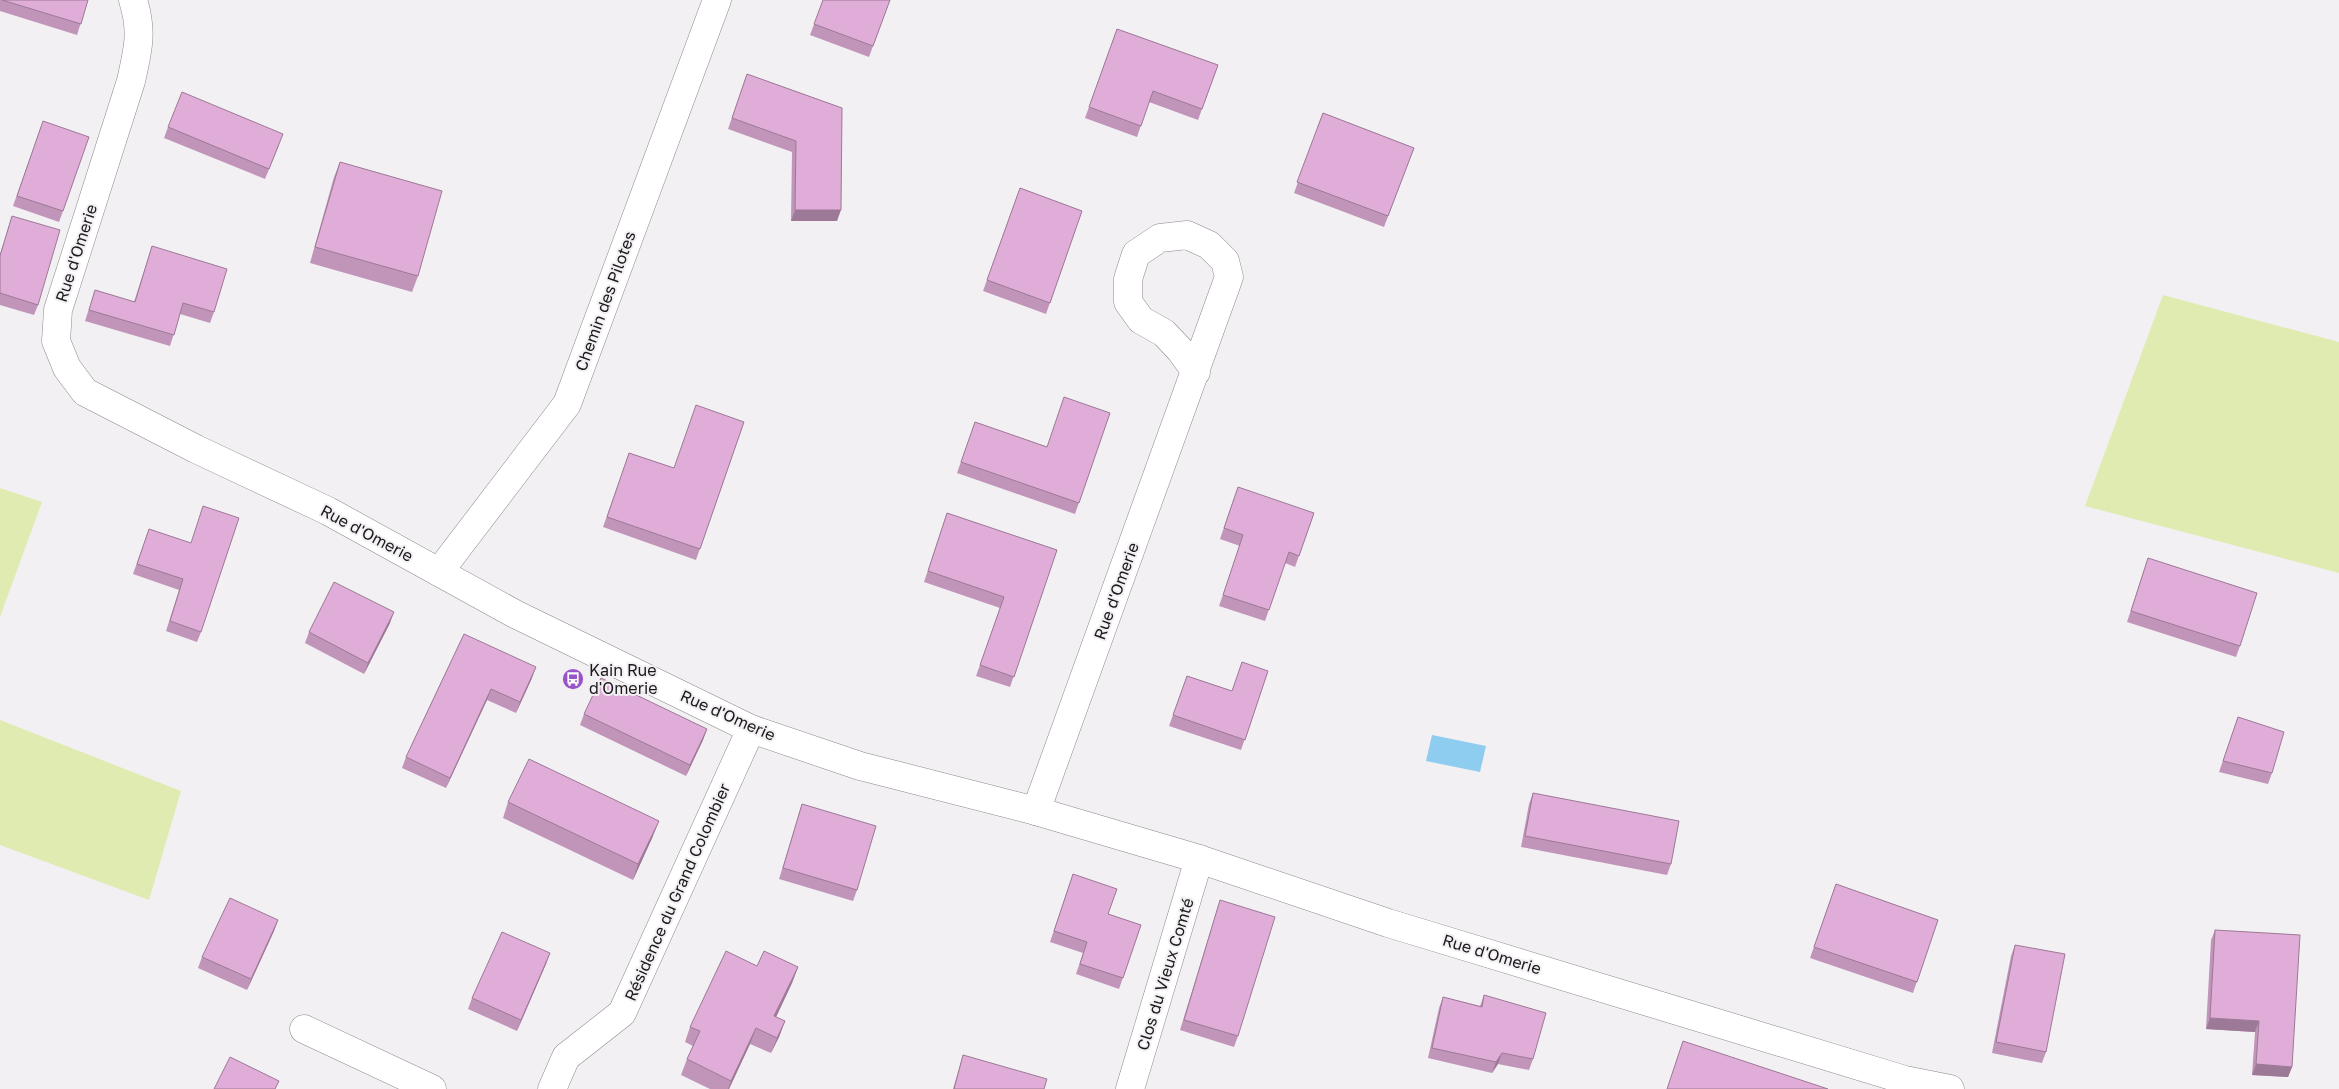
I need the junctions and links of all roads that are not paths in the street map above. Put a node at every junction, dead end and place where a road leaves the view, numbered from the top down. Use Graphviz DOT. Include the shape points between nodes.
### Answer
graph roads {
  1 [pos="133,0"];
  2 [pos="717,0"];
  3 [pos="1196,372"];
  4 [pos="439,572"];
  5 [pos="751,729"];
  6 [pos="1036,810"];
  7 [pos="1200,859"];
  8 [pos="304,1030"];
  9 [pos="432,1089"];
  10 [pos="552,1089"];
  11 [pos="1130,1089"];
  12 [pos="1950,1089"];
  1 -- 4 [label="street, Rue d'Omerie" via="139,20 131,81 58,310 56,341 67,368 85,392 328,511"];
  2 -- 4 [label="street, Chemin des Pilotes" via="567,404"];
  3 -- 3 [label="street, Rue d'Omerie" via="1229,277 1225,261 1209,244 1186,235 1160,238 1136,254 1128,279 1128,302 1141,320 1164,333"];
  3 -- 6 [label="street, Rue d'Omerie"];
  4 -- 5 [label="street, Rue d'Omerie" via="515,614"];
  5 -- 6 [label="street, Rue d'Omerie" via="860,766"];
  5 -- 10 [label="street, Résidence du Grand Colombier" via="622,1013 566,1057"];
  6 -- 7 [label="street, Rue d'Omerie"];
  7 -- 11 [label="street, Clos du Vieux Comté"];
  7 -- 12 [label="street, Rue d'Omerie" via="1388,923 1905,1080"];
  8 -- 9 [label="street"];
}
